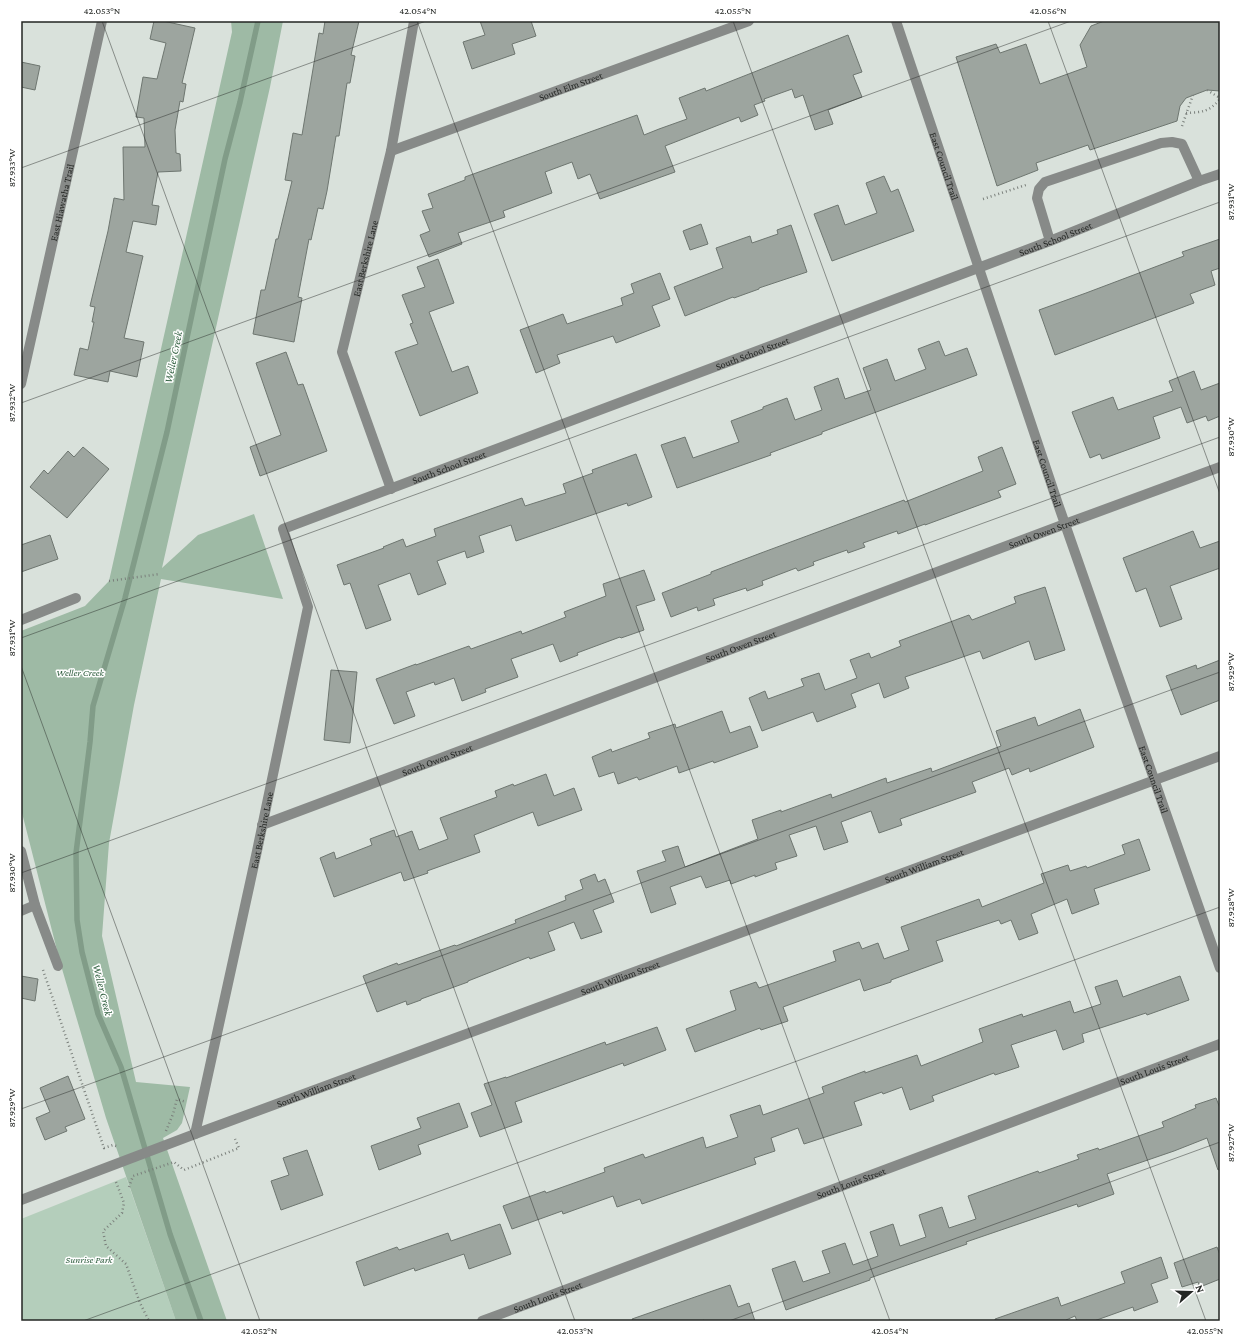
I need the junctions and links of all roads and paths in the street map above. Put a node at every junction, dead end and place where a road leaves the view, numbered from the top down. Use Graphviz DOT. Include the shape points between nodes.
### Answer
graph roads {
  1 [pos="102,21"];
  2 [pos="414,21"];
  3 [pos="749,21"];
  4 [pos="896,21"];
  5 [pos="1207,90"];
  6 [pos="1193,95"];
  7 [pos="1220,98"];
  8 [pos="1186,113"];
  9 [pos="1182,126"];
  10 [pos="391,151"];
  11 [pos="1220,174"];
  12 [pos="1199,181"];
  13 [pos="1027,185"];
  14 [pos="983,199"];
  15 [pos="1050,241"];
  16 [pos="978,268"];
  17 [pos="21,384"];
  18 [pos="1220,468"];
  19 [pos="391,489"];
  20 [pos="1065,524"];
  21 [pos="283,529"];
  22 [pos="160,574"];
  23 [pos="109,581"];
  24 [pos="76,598"];
  25 [pos="21,620"];
  26 [pos="1220,756"];
  27 [pos="1154,780"];
  28 [pos="262,825"];
  29 [pos="21,851"];
  30 [pos="35,905"];
  31 [pos="21,911"];
  32 [pos="58,966"];
  33 [pos="1220,968"];
  34 [pos="42,969"];
  35 [pos="1220,1044"];
  36 [pos="186,1102"];
  37 [pos="195,1134"];
  38 [pos="164,1136"];
  39 [pos="235,1139"];
  40 [pos="104,1148"];
  41 [pos="116,1182"];
  42 [pos="129,1187"];
  43 [pos="21,1200"];
  44 [pos="149,1321"];
  45 [pos="482,1321"];
  1 -- 17 [label="street, East Hiawatha Trail"];
  2 -- 10 [label="street, East Berkshire Lane"];
  3 -- 10 [label="street, South Elm Street"];
  4 -- 16 [label="street, East Council Trail"];
  5 -- 7 [label="path"];
  6 -- 8 [label="path"];
  7 -- 8 [label="path" via="1213,107 1201,112"];
  8 -- 9 [label="path"];
  10 -- 19 [label="street, East Berkshire Lane" via="342,352"];
  11 -- 12 [label="street, South School Street"];
  12 -- 15 [label="street, South School Street"];
  12 -- 15 [label="street" via="1182,144 1172,142 1161,143 1045,182 1039,189 1037,198"];
  13 -- 14 [label="path"];
  15 -- 16 [label="street, South School Street"];
  16 -- 19 [label="street, South School Street"];
  16 -- 20 [label="street, East Council Trail"];
  18 -- 20 [label="street, South Owen Street"];
  19 -- 21 [label="street, South School Street"];
  20 -- 27 [label="street, East Council Trail"];
  20 -- 28 [label="street, South Owen Street"];
  21 -- 28 [label="street, East Berkshire Lane" via="308,607"];
  22 -- 23 [label="path"];
  24 -- 25 [label="street"];
  26 -- 27 [label="street, South William Street"];
  27 -- 33 [label="street, East Council Trail"];
  27 -- 37 [label="street, South William Street"];
  28 -- 37 [label="street, East Berkshire Lane"];
  29 -- 30 [label="street"];
  30 -- 31 [label="street"];
  30 -- 32 [label="street"];
  34 -- 40 [label="path"];
  35 -- 45 [label="street, South Louis Street"];
  36 -- 38 [label="path" via="177,1099"];
  37 -- 43 [label="street, South William Street"];
  39 -- 42 [label="path" via="239,1148 184,1170 174,1162 133,1176"];
  41 -- 44 [label="path" via="124,1203 122,1213 103,1231 106,1246 126,1264"];
}
